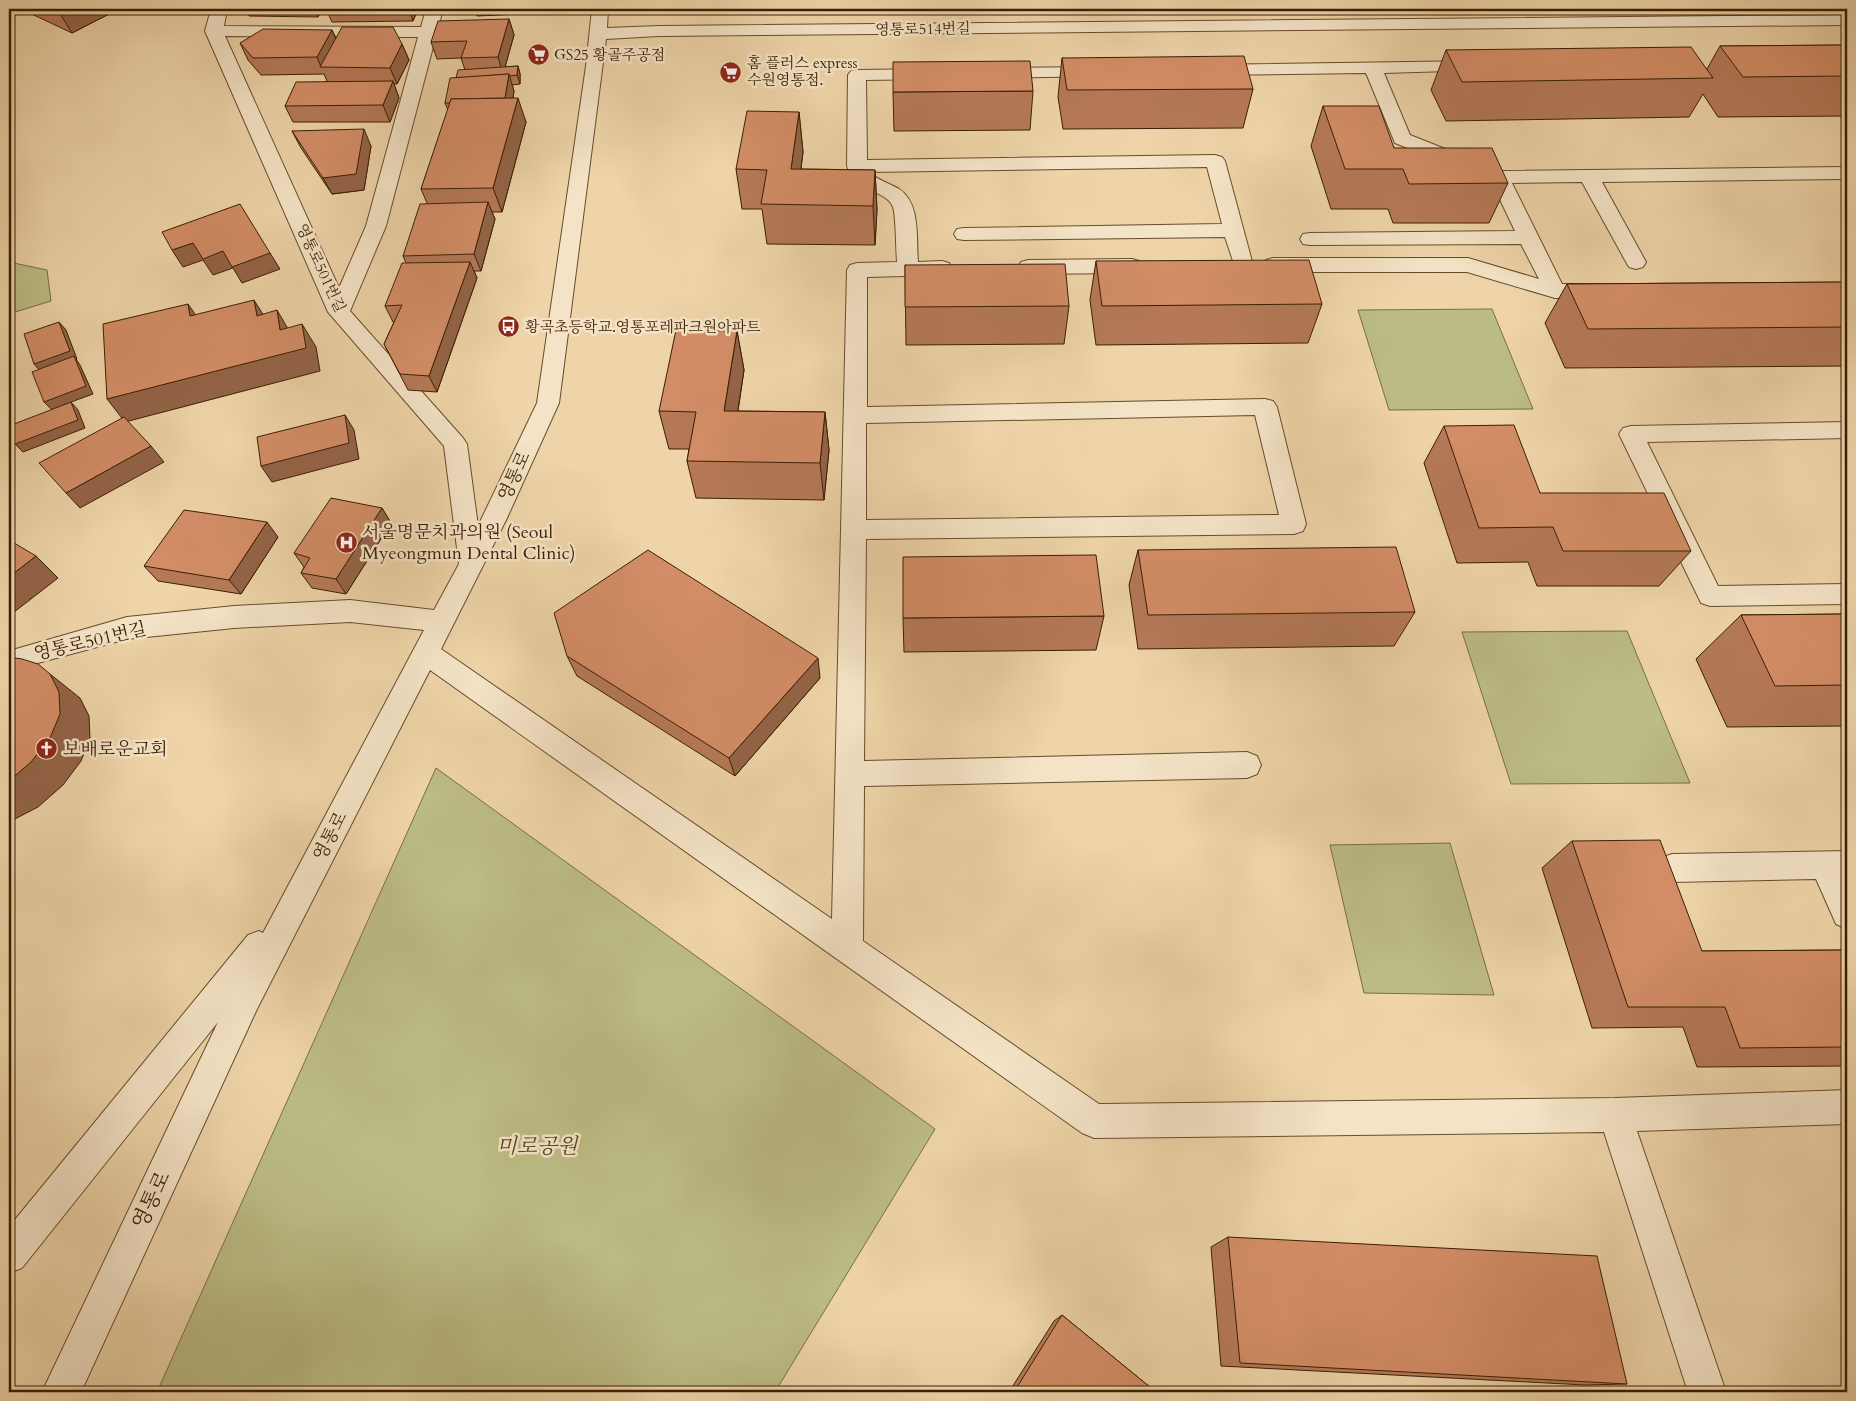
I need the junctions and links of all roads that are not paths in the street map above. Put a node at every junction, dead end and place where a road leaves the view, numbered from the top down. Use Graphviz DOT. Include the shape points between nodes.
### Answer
graph roads {
  1 [pos="218,9"];
  2 [pos="434,9"];
  3 [pos="600,9"];
  4 [pos="1847,20"];
  5 [pos="214,31"];
  6 [pos="428,32"];
  7 [pos="598,34"];
  8 [pos="1492,66"];
  9 [pos="1373,68"];
  10 [pos="1191,71"];
  11 [pos="1112,72"];
  12 [pos="946,74"];
  13 [pos="975,74"];
  14 [pos="857,166"];
  15 [pos="1847,173"];
  16 [pos="1589,176"];
  17 [pos="1499,178"];
  18 [pos="1234,230"];
  19 [pos="964,234"];
  20 [pos="1528,237"];
  21 [pos="1310,239"];
  22 [pos="1636,262"];
  23 [pos="1154,266"];
  24 [pos="967,268"];
  25 [pos="1006,268"];
  26 [pos="908,269"];
  27 [pos="1623,290"];
  28 [pos="1555,291"];
  29 [pos="339,312"];
  30 [pos="856,414"];
  31 [pos="1847,430"];
  32 [pos="854,530"];
  33 [pos="472,563"];
  34 [pos="1847,594"];
  35 [pos="442,621"];
  36 [pos="425,652"];
  37 [pos="9,662"];
  38 [pos="1246,765"];
  39 [pos="850,774"];
  40 [pos="1836,865"];
  41 [pos="1672,868"];
  42 [pos="296,901"];
  43 [pos="1847,914"];
  44 [pos="847,948"];
  45 [pos="1847,1107"];
  46 [pos="1615,1115"];
  47 [pos="9,1255"];
  48 [pos="61,1392"];
  49 [pos="1707,1392"];
  1 -- 5 [label="street"];
  2 -- 6 [label="street"];
  3 -- 7 [label="street, 영통로"];
  4 -- 7 [label="street, 영통로514번길"];
  5 -- 6 [label="street"];
  5 -- 29 [label="street, 영통로501번길"];
  6 -- 29 [label="street" via="376,226"];
  7 -- 33 [label="street, 영통로" via="548,403"];
  8 -- 9 [label="street"];
  9 -- 10 [label="street"];
  9 -- 17 [label="street" via="1402,139"];
  11 -- 13 [label="street"];
  12 -- 14 [label="street" via="857,75"];
  14 -- 18 [label="street" via="1215,161"];
  14 -- 26 [label="street" via="860,175 893,194 903,205"];
  15 -- 16 [label="street"];
  16 -- 17 [label="street"];
  16 -- 22 [label="street"];
  17 -- 20 [label="street"];
  18 -- 19 [label="street"];
  18 -- 28 [label="street" via="1233,265 1468,265"];
  20 -- 21 [label="street"];
  20 -- 28 [label="street"];
  23 -- 25 [label="street"];
  24 -- 26 [label="street"];
  26 -- 30 [label="street" via="858,270"];
  27 -- 28 [label="street"];
  29 -- 33 [label="street, 영통로501번길" via="454,444"];
  30 -- 32 [label="street"];
  30 -- 32 [label="street" via="1265,407 1294,524"];
  31 -- 34 [label="street" via="1631,434 1710,596"];
  32 -- 39 [label="street"];
  33 -- 35 [label="street, 영통로"];
  35 -- 36 [label="street, 영통로"];
  35 -- 37 [label="street, 영통로501번길" via="350,611 234,617 127,628"];
  36 -- 42 [label="street, 영통로"];
  36 -- 44 [label="street"];
  38 -- 39 [label="street"];
  39 -- 44 [label="street"];
  40 -- 41 [label="street"];
  40 -- 43 [label="street"];
  42 -- 47 [label="street, 영통로"];
  42 -- 48 [label="street, 영통로" via="246,998"];
  44 -- 46 [label="street" via="1094,1121"];
  45 -- 46 [label="street"];
  46 -- 49 [label="street"];
}
